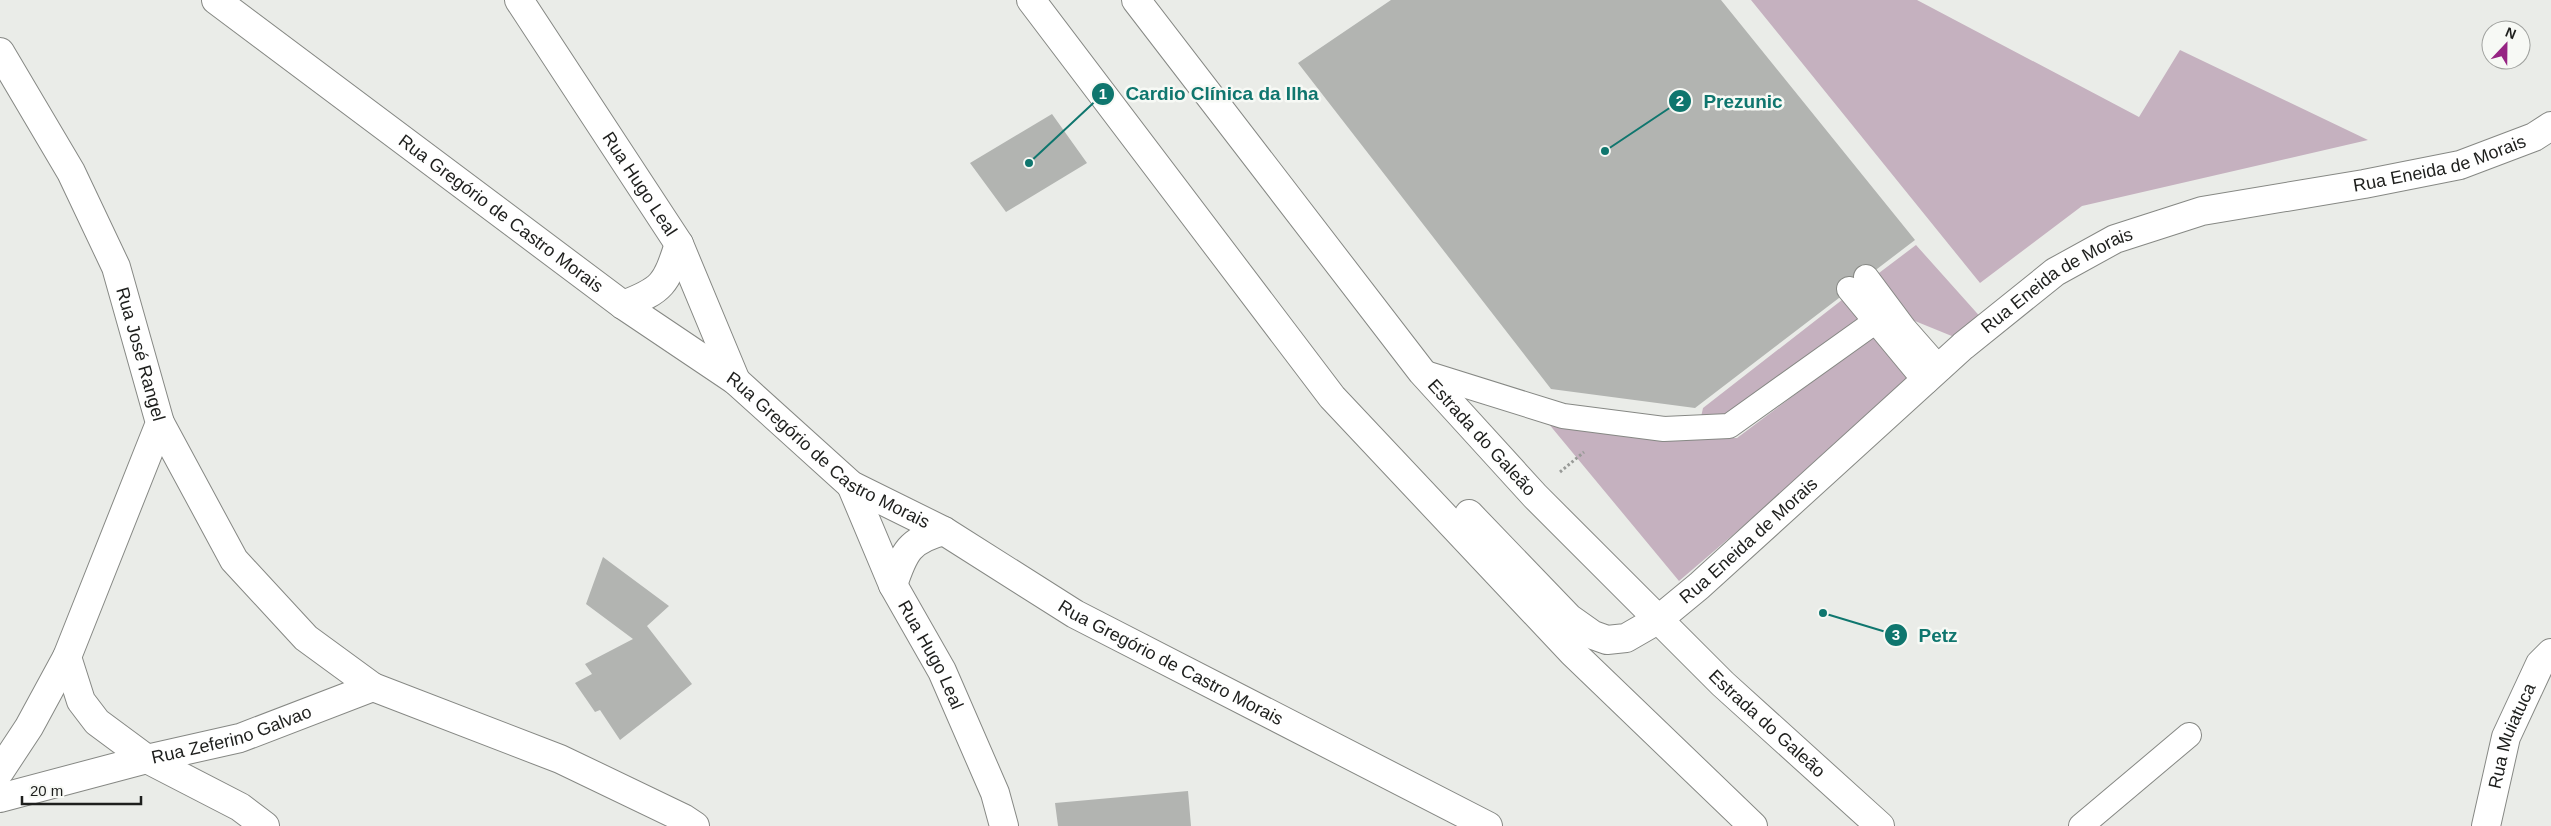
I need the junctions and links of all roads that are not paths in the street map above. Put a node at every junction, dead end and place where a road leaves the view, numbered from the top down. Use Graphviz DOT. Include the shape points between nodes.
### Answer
graph roads {
  1 [pos="216,0"];
  2 [pos="519,0"];
  3 [pos="1031,0"];
  4 [pos="1136,0"];
  5 [pos="0,52"];
  6 [pos="2551,126"];
  7 [pos="679,244"];
  8 [pos="623,305"];
  9 [pos="1876,321"];
  10 [pos="1422,372"];
  11 [pos="1933,375"];
  12 [pos="736,381"];
  13 [pos="1332,397"];
  14 [pos="160,423"];
  15 [pos="851,485"];
  16 [pos="944,531"];
  17 [pos="894,585"];
  18 [pos="1659,619"];
  19 [pos="2551,654"];
  20 [pos="68,657"];
  21 [pos="373,687"];
  22 [pos="2189,735"];
  23 [pos="147,759"];
  24 [pos="0,771"];
  25 [pos="0,798"];
  26 [pos="265,826"];
  27 [pos="695,826"];
  28 [pos="1004,826"];
  29 [pos="1488,826"];
  30 [pos="1753,826"];
  31 [pos="1880,826"];
  32 [pos="2081,826"];
  33 [pos="2486,826"];
  1 -- 8 [label="street, Rua Gregório de Castro Morais"];
  2 -- 7 [label="street, Rua Hugo Leal"];
  3 -- 13 [label="street"];
  4 -- 10 [label="street, Estrada do Galeão"];
  5 -- 14 [label="street, Rua José Rangel" via="71,172 116,267"];
  6 -- 11 [label="street, Rua Eneida de Morais" via="2534,137 2460,165 2202,211 2115,239 2055,272 2002,313"];
  7 -- 8 [label="street" via="668,276 650,295"];
  7 -- 12 [label="street, Rua Hugo Leal"];
  8 -- 12 [label="street, Rua Gregório de Castro Morais"];
  9 -- 10 [label="lane" via="1729,426 1664,429 1563,416"];
  9 -- 11 [label="lane"];
  9 -- 11 [label="lane" via="1858,283 1904,328"];
  10 -- 18 [label="street, Estrada do Galeão" via="1535,496"];
  11 -- 18 [label="street, Rua Eneida de Morais"];
  12 -- 15 [label="street, Rua Gregório de Castro Morais"];
  13 -- 18 [label="street, Rua Eneida de Morais" via="1430,473 1569,618 1593,635 1607,640 1626,638"];
  13 -- 30 [label="street" via="1573,653"];
  14 -- 20 [label="street, Rua José Rangel"];
  14 -- 21 [label="street" via="234,560 306,638"];
  15 -- 16 [label="street, Rua Gregório de Castro Morais"];
  15 -- 17 [label="street, Rua Hugo Leal"];
  16 -- 17 [label="street" via="913,543 902,557"];
  16 -- 29 [label="street, Rua Gregório de Castro Morais" via="1075,614"];
  17 -- 28 [label="street, Rua Hugo Leal" via="942,671 994,793"];
  18 -- 31 [label="street, Estrada do Galeão" via="1723,684"];
  19 -- 33 [label="street, Rua Muiatuca" via="2540,664 2506,737"];
  20 -- 23 [label="street" via="81,701 97,722"];
  20 -- 24 [label="street, Rua José Rangel"];
  21 -- 23 [label="street, Rua Zeferino Galvao" via="240,738"];
  21 -- 27 [label="street" via="560,759"];
  22 -- 32 [label="lane"];
  23 -- 25 [label="street, Rua Zeferino Galvao"];
  23 -- 26 [label="street" via="240,807"];
}
